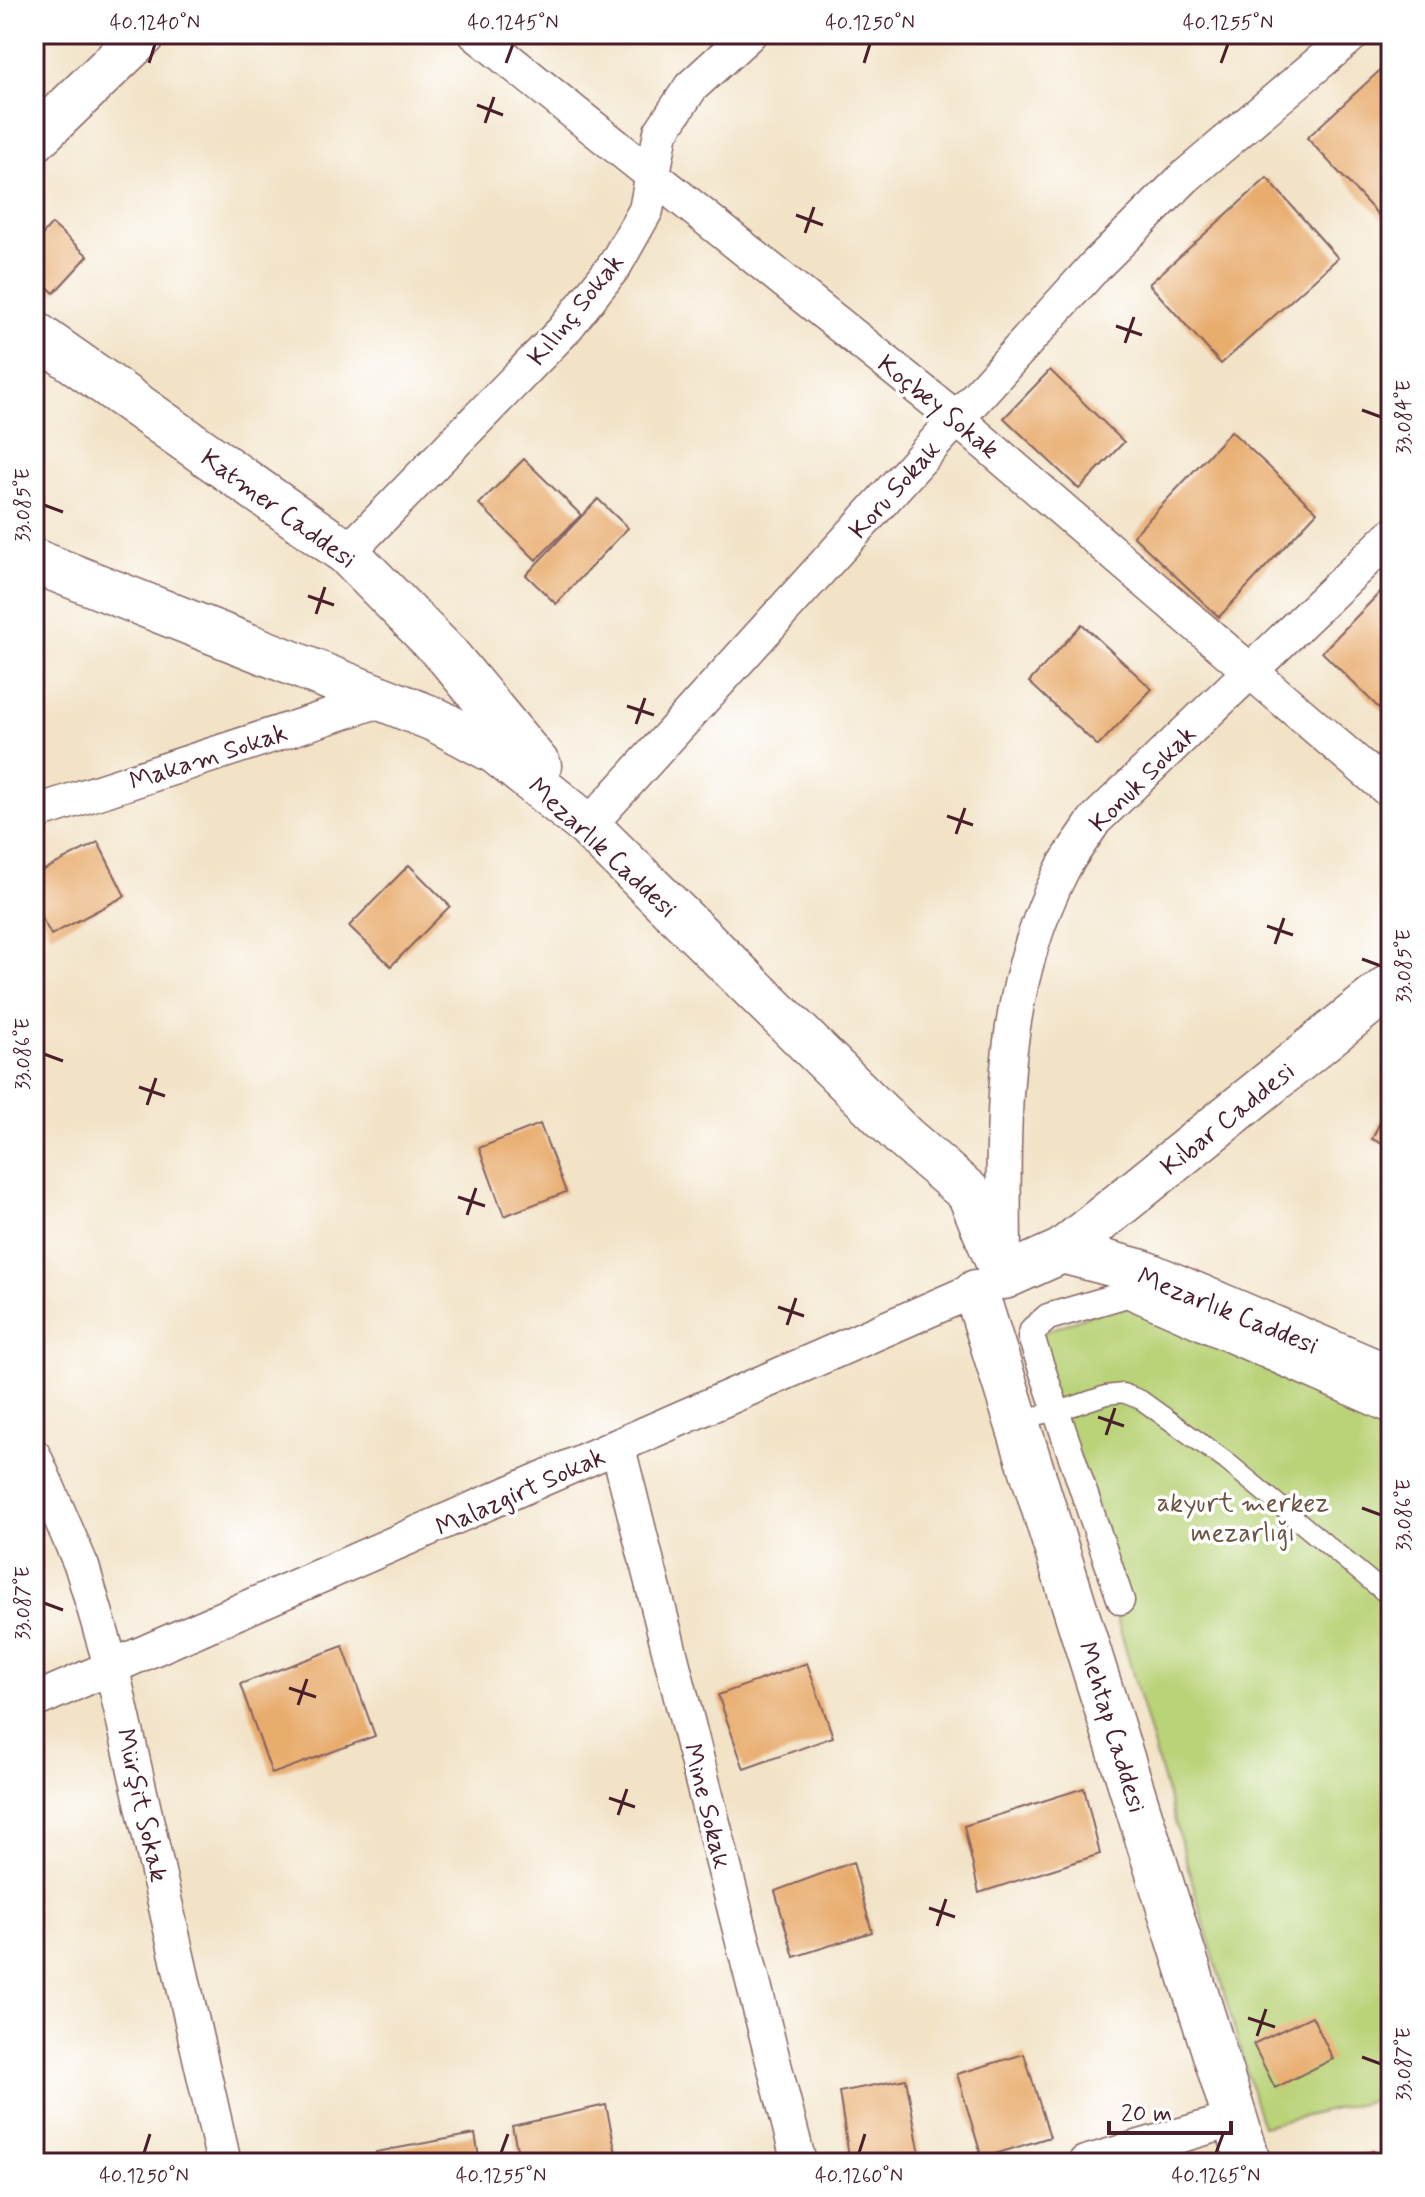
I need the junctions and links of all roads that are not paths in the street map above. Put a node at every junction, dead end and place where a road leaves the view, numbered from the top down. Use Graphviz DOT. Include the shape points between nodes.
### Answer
graph roads {
  1 [pos="144,34"];
  2 [pos="476,34"];
  3 [pos="749,34"];
  4 [pos="1353,34"];
  5 [pos="34,140"];
  6 [pos="653,176"];
  7 [pos="34,333"];
  8 [pos="957,419"];
  9 [pos="1391,536"];
  10 [pos="347,553"];
  11 [pos="34,561"];
  12 [pos="1251,671"];
  13 [pos="383,699"];
  14 [pos="1391,792"];
  15 [pos="34,813"];
  16 [pos="588,826"];
  17 [pos="1391,985"];
  18 [pos="1062,1251"];
  19 [pos="990,1284"];
  20 [pos="1391,1378"];
  21 [pos="1391,1410"];
  22 [pos="1059,1411"];
  23 [pos="1016,1420"];
  24 [pos="618,1448"];
  25 [pos="34,1456"];
  26 [pos="1391,1598"];
  27 [pos="1121,1601"];
  28 [pos="112,1669"];
  29 [pos="34,1701"];
  30 [pos="1236,2119"];
  31 [pos="224,2163"];
  32 [pos="799,2163"];
  33 [pos="1085,2163"];
  34 [pos="1249,2163"];
  1 -- 5 [label="street"];
  2 -- 6 [label="street, Koçbey Sokak"];
  3 -- 6 [label="street, Kılınç Sokak" via="691,87 661,132"];
  4 -- 8 [label="street, Koru Sokak" via="1163,199"];
  6 -- 8 [label="street, Koçbey Sokak"];
  6 -- 10 [label="street, Kılınç Sokak" via="646,210 615,265 564,330"];
  7 -- 10 [label="street, Katmer Caddesi"];
  8 -- 12 [label="street, Koçbey Sokak"];
  8 -- 16 [label="street, Koru Sokak"];
  9 -- 12 [label="street, Konuk Sokak"];
  10 -- 16 [label="street, Katmer Caddesi" via="448,656"];
  11 -- 13 [label="street, Mezarlık Caddesi"];
  12 -- 14 [label="street, Koçbey Sokak"];
  12 -- 19 [label="street, Konuk Sokak" via="1094,821 1062,871 1021,976 1004,1087"];
  13 -- 15 [label="street, Makam Sokak"];
  13 -- 16 [label="street, Mezarlık Caddesi" via="496,752"];
  16 -- 19 [label="street, Mezarlık Caddesi" via="905,1138 969,1193"];
  17 -- 18 [label="street, Kibar Caddesi"];
  18 -- 19 [label="street, Kibar Caddesi"];
  18 -- 20 [label="street, Mezarlık Caddesi" via="1142,1272"];
  19 -- 23 [label="street, Mehtap Caddesi"];
  19 -- 24 [label="street, Malazgirt Sokak"];
  21 -- 22 [label="street" via="1127,1294 1048,1317 1033,1330 1031,1337"];
  22 -- 23 [label="lane"];
  22 -- 26 [label="lane" via="1106,1395 1123,1393 1141,1400 1226,1461"];
  22 -- 27 [label="street"];
  23 -- 30 [label="street, Mehtap Caddesi"];
  24 -- 28 [label="street, Malazgirt Sokak"];
  24 -- 32 [label="street, Mine Sokak"];
  25 -- 28 [label="street, Mürşit Sokak" via="82,1567"];
  28 -- 29 [label="street, Malazgirt Sokak"];
  28 -- 31 [label="street, Mürşit Sokak"];
  30 -- 33 [label="street"];
  30 -- 34 [label="street, Mehtap Caddesi"];
}
